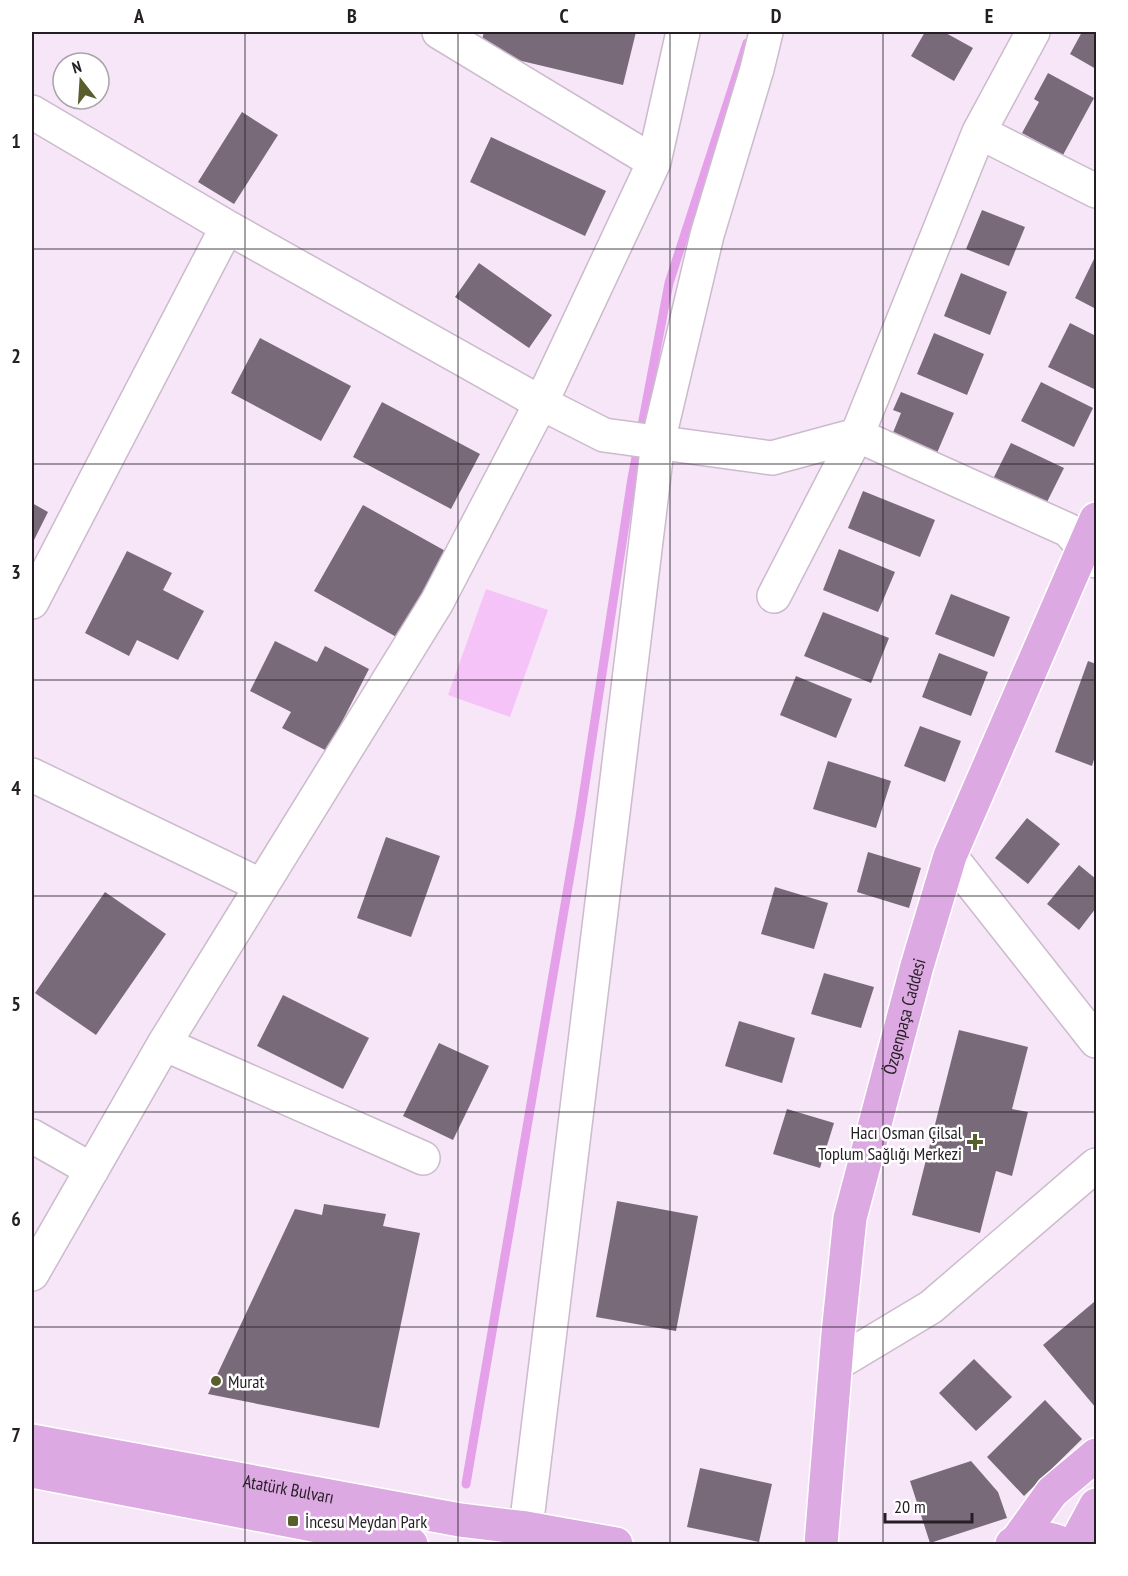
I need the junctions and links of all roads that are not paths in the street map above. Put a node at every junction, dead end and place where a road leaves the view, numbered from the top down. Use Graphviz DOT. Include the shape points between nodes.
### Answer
graph roads {
  1 [pos="439,32"];
  2 [pos="683,32"];
  3 [pos="766,32"];
  4 [pos="1033,32"];
  5 [pos="32,112"];
  6 [pos="979,132"];
  7 [pos="654,162"];
  8 [pos="1096,191"];
  9 [pos="227,227"];
  10 [pos="541,403"];
  11 [pos="857,435"];
  12 [pos="658,442"];
  13 [pos="1092,543"];
  14 [pos="774,596"];
  15 [pos="32,602"];
  16 [pos="32,775"];
  17 [pos="950,856"];
  18 [pos="262,886"];
  19 [pos="1096,1041"];
  20 [pos="164,1044"];
  21 [pos="32,1136"];
  22 [pos="423,1158"];
  23 [pos="1096,1165"];
  24 [pos="92,1170"];
  25 [pos="32,1274"];
  26 [pos="836,1364"];
  27 [pos="32,1441"];
  28 [pos="1096,1455"];
  29 [pos="32,1471"];
  30 [pos="1096,1504"];
  31 [pos="526,1528"];
  32 [pos="1014,1543"];
  33 [pos="411,1545"];
  34 [pos="616,1545"];
  35 [pos="821,1545"];
  36 [pos="1063,1545"];
  37 [pos="1075,1545"];
  1 -- 7 [label="street"];
  2 -- 7 [label="street"];
  3 -- 12 [label="street" via="707,235"];
  4 -- 6 [label="street"];
  5 -- 9 [label="street"];
  6 -- 8 [label="street"];
  6 -- 11 [label="street"];
  7 -- 10 [label="street"];
  9 -- 10 [label="street"];
  9 -- 15 [label="street"];
  10 -- 12 [label="street" via="604,435"];
  10 -- 18 [label="street" via="437,602"];
  11 -- 12 [label="street" via="772,458"];
  11 -- 13 [label="street"];
  11 -- 14 [label="street"];
  12 -- 31 [label="street"];
  13 -- 17 [label="main road, Özgenpaşa Caddesi"];
  16 -- 18 [label="street"];
  17 -- 19 [label="street"];
  17 -- 26 [label="main road, Özgenpaşa Caddesi" via="850,1218"];
  18 -- 20 [label="street"];
  20 -- 22 [label="street"];
  20 -- 24 [label="street"];
  21 -- 24 [label="street"];
  23 -- 26 [label="street" via="931,1307"];
  24 -- 25 [label="street"];
  26 -- 35 [label="main road, Özgenpaşa Caddesi"];
  27 -- 31 [label="main road, Atatürk Bulvarı" via="460,1520"];
  28 -- 32 [label="main road" via="1052,1492"];
  29 -- 33 [label="main road, Atatürk Bulvarı"];
  30 -- 37 [label="main road"];
  31 -- 34 [label="main road, Atatürk Bulvarı"];
  32 -- 36 [label="main road" via="1046,1538"];
}
